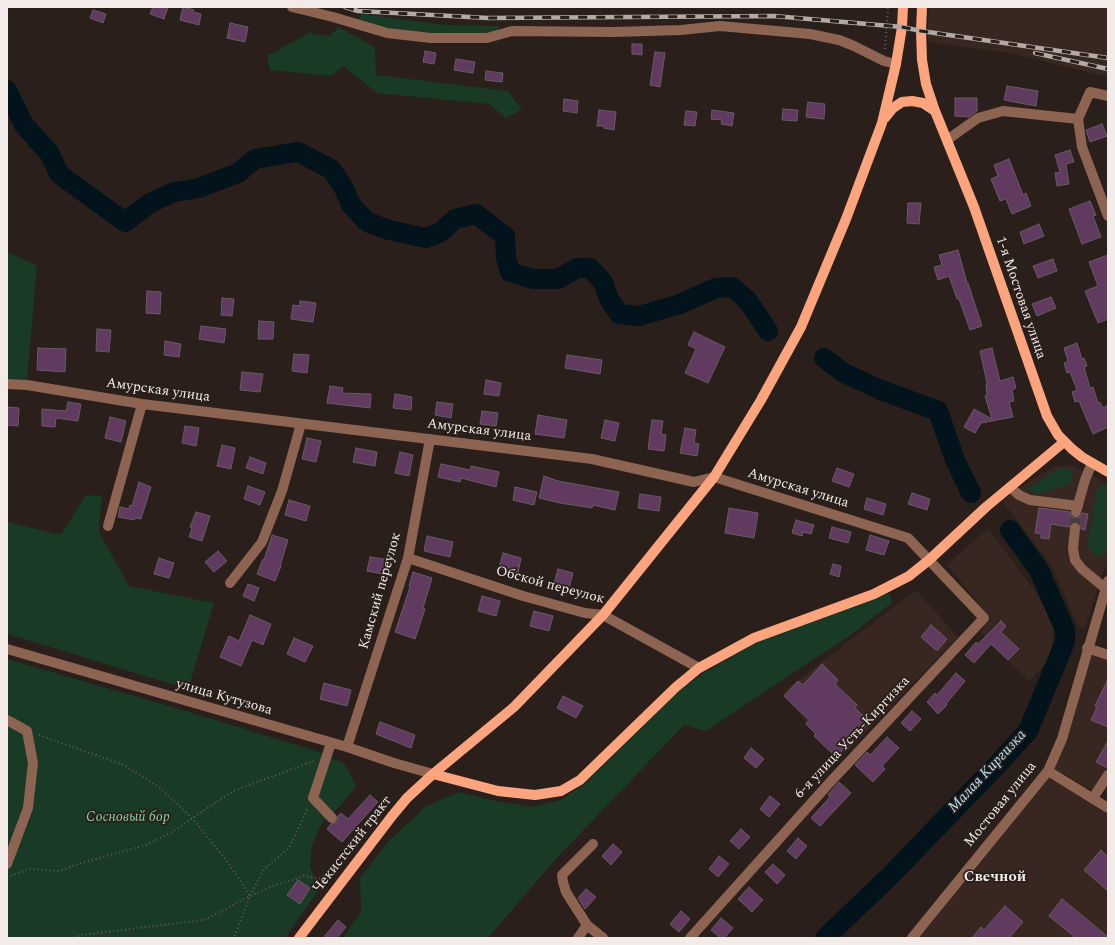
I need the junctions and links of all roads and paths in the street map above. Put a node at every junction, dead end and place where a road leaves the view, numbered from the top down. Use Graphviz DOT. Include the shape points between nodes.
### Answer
graph roads {
  1 [pos="292,7"];
  2 [pos="888,7"];
  3 [pos="904,7"];
  4 [pos="922,7"];
  5 [pos="884,61"];
  6 [pos="896,64"];
  7 [pos="1108,96"];
  8 [pos="935,111"];
  9 [pos="1078,119"];
  10 [pos="882,123"];
  11 [pos="947,140"];
  12 [pos="1108,216"];
  13 [pos="7,384"];
  14 [pos="142,404"];
  15 [pos="301,424"];
  16 [pos="430,439"];
  17 [pos="1064,442"];
  18 [pos="1092,463"];
  19 [pos="1108,472"];
  20 [pos="714,477"];
  21 [pos="1010,487"];
  22 [pos="108,526"];
  23 [pos="1075,528"];
  24 [pos="408,558"];
  25 [pos="929,560"];
  26 [pos="230,583"];
  27 [pos="1107,585"];
  28 [pos="604,615"];
  29 [pos="1087,648"];
  30 [pos="7,649"];
  31 [pos="1108,655"];
  32 [pos="699,668"];
  33 [pos="7,720"];
  34 [pos="27,731"];
  35 [pos="331,743"];
  36 [pos="347,748"];
  37 [pos="316,760"];
  38 [pos="1048,771"];
  39 [pos="434,774"];
  40 [pos="1108,776"];
  41 [pos="313,798"];
  42 [pos="1092,798"];
  43 [pos="1108,808"];
  44 [pos="192,818"];
  45 [pos="332,818"];
  46 [pos="593,844"];
  47 [pos="7,864"];
  48 [pos="7,877"];
  49 [pos="322,879"];
  50 [pos="250,896"];
  51 [pos="587,925"];
  52 [pos="74,938"];
  53 [pos="234,938"];
  54 [pos="299,938"];
  55 [pos="578,938"];
  56 [pos="603,938"];
  57 [pos="690,938"];
  58 [pos="912,938"];
  1 -- 5 [label="street" via="386,33 431,38 487,38 512,31 614,32 720,26 802,33 839,40"];
  2 -- 5 [label="path"];
  3 -- 6 [label="main road"];
  4 -- 8 [label="main road, 1-я Мостовая улица" via="922,60 926,84"];
  5 -- 6 [label="street"];
  6 -- 10 [label="main road"];
  7 -- 9 [label="street" via="1090,92"];
  8 -- 10 [label="main road" via="923,103 902,102 893,108"];
  8 -- 11 [label="main road, 1-я Мостовая улица"];
  9 -- 11 [label="street" via="1003,111 978,118"];
  9 -- 12 [label="street" via="1082,146"];
  10 -- 20 [label="main road, Чекистский тракт" via="801,327 762,400"];
  11 -- 17 [label="main road, 1-я Мостовая улица" via="974,206 1047,416"];
  13 -- 14 [label="street, Амурская улица"];
  14 -- 15 [label="street, Амурская улица"];
  14 -- 22 [label="street"];
  15 -- 16 [label="street, Амурская улица"];
  15 -- 26 [label="street" via="282,491 262,542"];
  16 -- 20 [label="street, Амурская улица" via="592,459 694,482"];
  16 -- 24 [label="street, Камский переулок"];
  17 -- 18 [label="main road, 1-я Мостовая улица"];
  17 -- 21 [label="main road"];
  18 -- 19 [label="main road, 1-я Мостовая улица"];
  18 -- 21 [label="street" via="1077,509 1030,500 1018,495"];
  20 -- 25 [label="street, Амурская улица" via="908,538"];
  20 -- 28 [label="main road, Чекистский тракт"];
  21 -- 25 [label="main road"];
  23 -- 27 [label="street" via="1075,560 1082,569"];
  24 -- 28 [label="street, Обской переулок" via="523,596 585,613"];
  24 -- 36 [label="street, Камский переулок"];
  25 -- 32 [label="main road" via="909,576 874,594 754,638"];
  25 -- 57 [label="street, 6-я улица Усть-Киргизка" via="984,618 833,779"];
  27 -- 29 [label="street, Мостовая улица"];
  28 -- 32 [label="street, Обской переулок"];
  28 -- 39 [label="main road, Чекистский тракт" via="514,706"];
  29 -- 31 [label="street"];
  29 -- 38 [label="street, Мостовая улица" via="1062,739"];
  30 -- 35 [label="street, улица Кутузова"];
  32 -- 39 [label="main road" via="580,780 561,791 535,795 498,791"];
  33 -- 34 [label="street"];
  34 -- 44 [label="path" via="124,765 160,788"];
  34 -- 47 [label="street" via="33,763 28,808"];
  35 -- 36 [label="street, улица Кутузова"];
  35 -- 41 [label="street"];
  36 -- 39 [label="street, улица Кутузова"];
  37 -- 44 [label="path" via="233,791"];
  38 -- 42 [label="street"];
  38 -- 58 [label="street, Мостовая улица"];
  39 -- 54 [label="main road, Чекистский тракт" via="407,798 392,816"];
  40 -- 42 [label="street"];
  41 -- 45 [label="street"];
  41 -- 50 [label="path" via="289,848 264,869"];
  42 -- 43 [label="street"];
  44 -- 48 [label="path" via="172,832 146,844 59,871 30,869"];
  44 -- 50 [label="path" via="227,861"];
  46 -- 51 [label="street" via="562,875 566,892"];
  49 -- 50 [label="path" via="304,876"];
  50 -- 52 [label="path" via="204,920 80,935"];
  50 -- 53 [label="path"];
  51 -- 55 [label="street"];
  51 -- 56 [label="street"];
}
